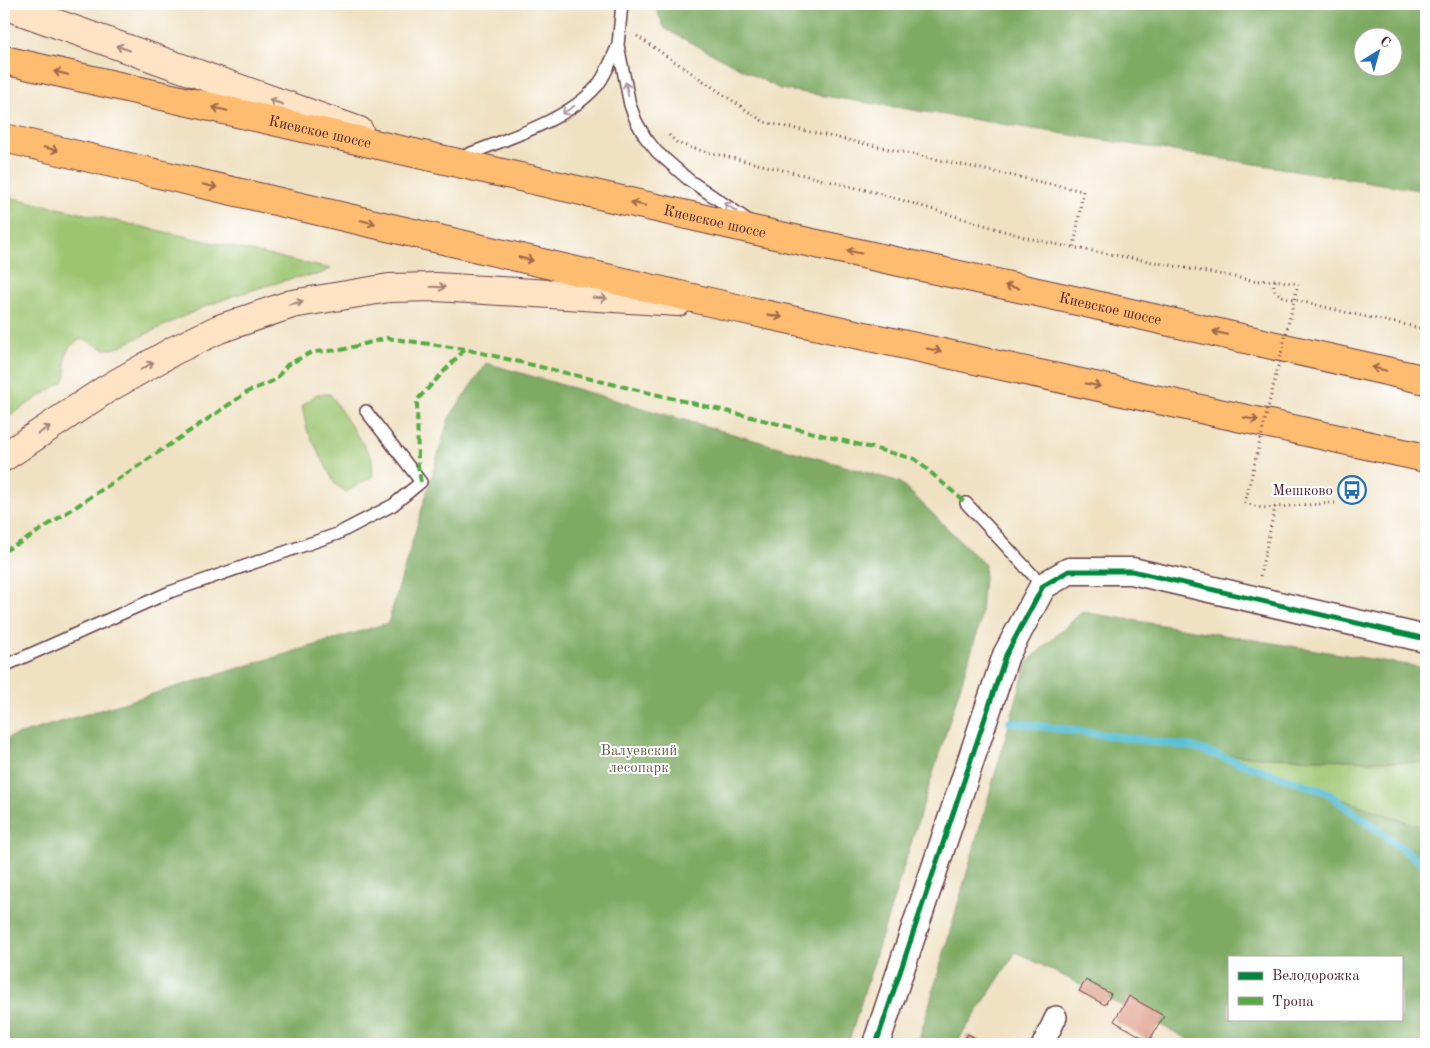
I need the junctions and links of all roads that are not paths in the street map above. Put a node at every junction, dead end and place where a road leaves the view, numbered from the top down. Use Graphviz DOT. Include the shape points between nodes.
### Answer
graph roads {
  1 [pos="622,4"];
  2 [pos="4,6"];
  3 [pos="618,45"];
  4 [pos="4,60"];
  5 [pos="4,138"];
  6 [pos="443,160"];
  7 [pos="771,234"];
  8 [pos="727,306"];
  9 [pos="1426,380"];
  10 [pos="366,411"];
  11 [pos="4,457"];
  12 [pos="1426,458"];
  13 [pos="966,503"];
  14 [pos="1043,586"];
  15 [pos="1426,639"];
  16 [pos="4,666"];
  17 [pos="1056,1017"];
  18 [pos="876,1044"];
  19 [pos="1043,1044"];
  1 -- 3 [label="lane"];
  6 -- 2 [label="main road, one-way"];
  3 -- 6 [label="lane, one-way" via="598,84 572,108 543,124"];
  7 -- 3 [label="lane, one-way" via="689,180 657,152 645,137 630,105"];
  6 -- 4 [label="highway, Киевское шоссе, one-way"];
  5 -- 8 [label="highway, one-way"];
  7 -- 6 [label="highway, Киевское шоссе, one-way"];
  9 -- 7 [label="highway, Киевское шоссе, one-way"];
  11 -- 8 [label="main road, one-way" via="105,390 176,350 219,329 292,304 389,288 418,287"];
  8 -- 12 [label="highway, one-way"];
  10 -- 16 [label="lane" via="421,482 393,505 337,534 170,592"];
  13 -- 14 [label="lane"];
  14 -- 15 [label="street" via="1069,571 1132,571"];
  14 -- 18 [label="street" via="1006,655"];
  17 -- 19 [label="street"];
}
